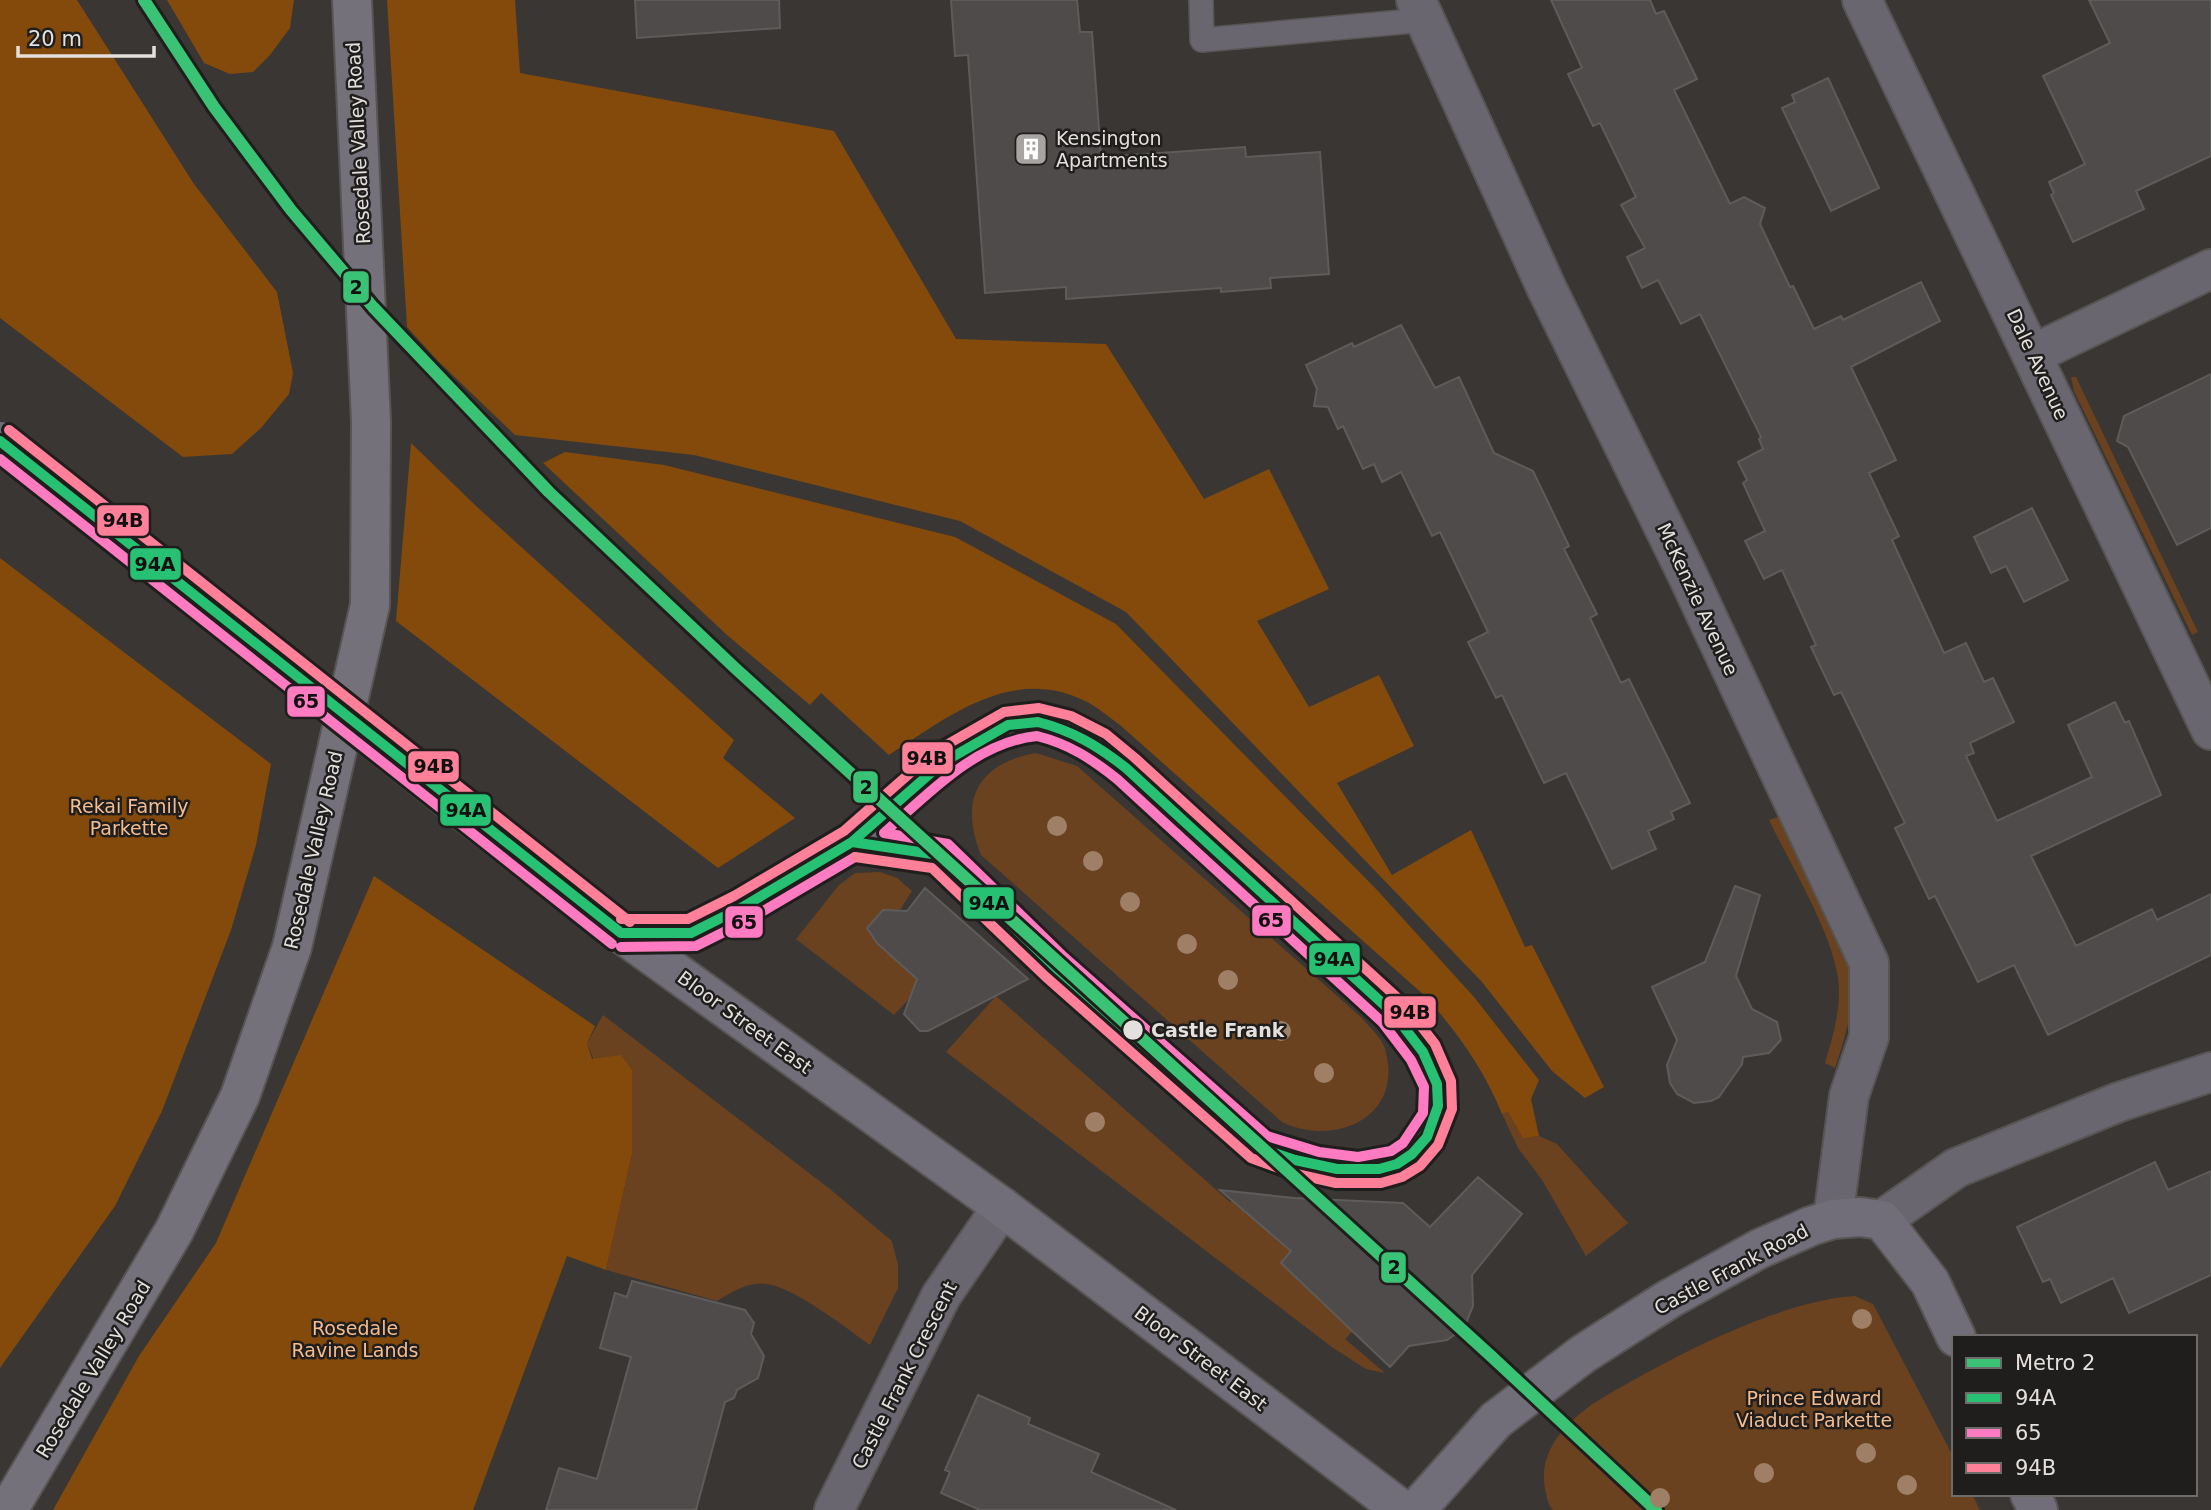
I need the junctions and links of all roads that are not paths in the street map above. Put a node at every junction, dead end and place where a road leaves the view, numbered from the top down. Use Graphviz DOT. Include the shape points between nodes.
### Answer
graph roads {
  1 [pos="352,0"];
  2 [pos="1201,0"];
  3 [pos="1863,0"];
  4 [pos="1420,10"];
  5 [pos="2211,269"];
  6 [pos="2033,354"];
  7 [pos="0,441"];
  8 [pos="2211,730"];
  9 [pos="852,842"];
  10 [pos="621,933"];
  11 [pos="2211,1072"];
  12 [pos="1002,1208"];
  13 [pos="1833,1219"];
  14 [pos="1882,1220"];
  15 [pos="1955,1335"];
  16 [pos="8,1510"];
  17 [pos="834,1510"];
  18 [pos="1402,1510"];
  19 [pos="1416,1510"];
  1 -- 16 [label="street, Rosedale Valley Road" via="371,422 370,605 292,947 240,1096 174,1231"];
  2 -- 4 [label="lane" via="1202,40"];
  3 -- 6 [label="street, Dale Avenue"];
  4 -- 13 [label="street, McKenzie Avenue" via="1547,289 1687,574 1869,964 1869,1037 1849,1096"];
  5 -- 6 [label="street"];
  6 -- 8 [label="street, Dale Avenue"];
  7 -- 10 [label="main road, Bloor Street East, bridge"];
  9 -- 9 [label="lane" via="939,855 1055,967 1259,1148 1300,1163 1342,1170 1376,1169 1405,1161 1432,1129 1440,1098 1434,1074 1380,998 1126,768 1066,729 1038,722 1008,725 942,763"];
  9 -- 10 [label="lane" via="691,933"];
  10 -- 12 [label="main road, Bloor Street East"];
  11 -- 14 [label="street" via="2119,1102 1956,1168"];
  12 -- 17 [label="street, Castle Frank Crescent" via="941,1296"];
  12 -- 18 [label="main road, Bloor Street East"];
  13 -- 14 [label="main road, Castle Frank Road"];
  13 -- 19 [label="main road, Castle Frank Road" via="1793,1233 1702,1279 1583,1354 1496,1420"];
  14 -- 15 [label="main road" via="1930,1282"];
}
